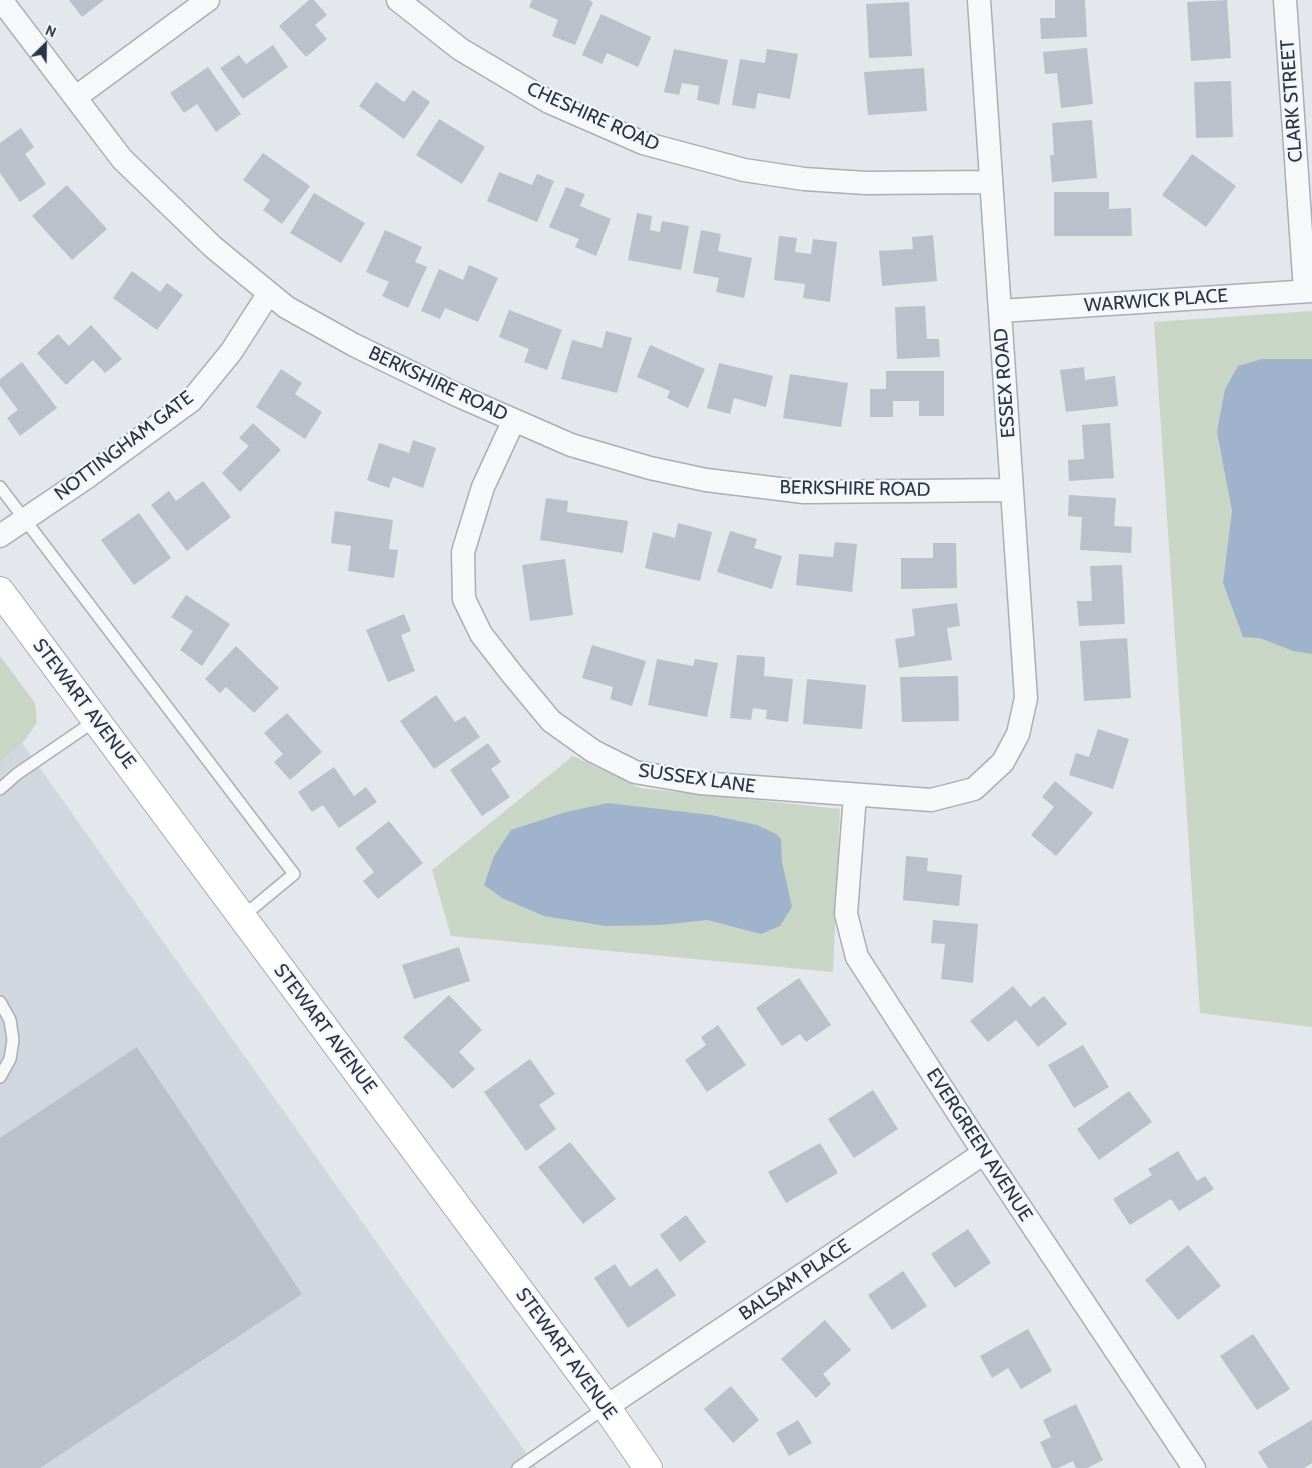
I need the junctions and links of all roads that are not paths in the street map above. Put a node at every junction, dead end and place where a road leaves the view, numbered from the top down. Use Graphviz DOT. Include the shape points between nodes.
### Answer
graph roads {
  1 [pos="1,0"];
  2 [pos="208,0"];
  3 [pos="398,0"];
  4 [pos="979,0"];
  5 [pos="1285,0"];
  6 [pos="76,97"];
  7 [pos="991,182"];
  8 [pos="1308,291"];
  9 [pos="269,293"];
  10 [pos="1000,311"];
  11 [pos="514,420"];
  12 [pos="0,487"];
  13 [pos="1012,490"];
  14 [pos="25,519"];
  15 [pos="0,536"];
  16 [pos="0,591"];
  17 [pos="96,720"];
  18 [pos="1003,762"];
  19 [pos="0,789"];
  20 [pos="855,796"];
  21 [pos="242,917"];
  22 [pos="0,1002"];
  23 [pos="0,1076"];
  24 [pos="984,1153"];
  25 [pos="606,1407"];
  26 [pos="518,1468"];
  27 [pos="648,1468"];
  28 [pos="1194,1468"];
  1 -- 6 [label="street, BERKSHIRE ROAD"];
  2 -- 6 [label="street"];
  3 -- 7 [label="street, CHESHIRE ROAD" via="460,49 549,102 643,143 744,170 804,179 866,183"];
  4 -- 7 [label="street, ESSEX ROAD"];
  5 -- 8 [label="street, CLARK STREET"];
  6 -- 9 [label="street, BERKSHIRE ROAD" via="122,159 213,247"];
  7 -- 10 [label="street, ESSEX ROAD"];
  8 -- 10 [label="street, WARWICK PLACE"];
  9 -- 11 [label="street, BERKSHIRE ROAD" via="286,307 354,345"];
  9 -- 14 [label="street, NOTTINGHAM GATE" via="231,352 191,401"];
  10 -- 13 [label="street, ESSEX ROAD"];
  11 -- 13 [label="street, BERKSHIRE ROAD" via="571,444 650,468 706,480 804,492"];
  11 -- 20 [label="street, SUSSEX LANE" via="483,487 463,552 464,599 481,634 551,721 593,752 635,772 700,783"];
  12 -- 14 [label="lane"];
  13 -- 18 [label="street, ESSEX ROAD" via="1026,698 1018,734"];
  14 -- 15 [label="street, NOTTINGHAM GATE"];
  14 -- 21 [label="lane" via="294,874"];
  16 -- 17 [label="main road, STEWART AVENUE"];
  17 -- 19 [label="lane"];
  17 -- 21 [label="main road, STEWART AVENUE"];
  18 -- 20 [label="street, SUSSEX LANE" via="974,789 931,800"];
  20 -- 24 [label="street, EVERGREEN AVENUE" via="846,914 857,957"];
  21 -- 25 [label="main road, STEWART AVENUE"];
  22 -- 23 [label="lane" via="10,1020 13,1040 10,1060"];
  24 -- 25 [label="street, BALSAM PLACE"];
  24 -- 28 [label="street, EVERGREEN AVENUE"];
  25 -- 26 [label="lane"];
  25 -- 27 [label="main road, STEWART AVENUE"];
}
